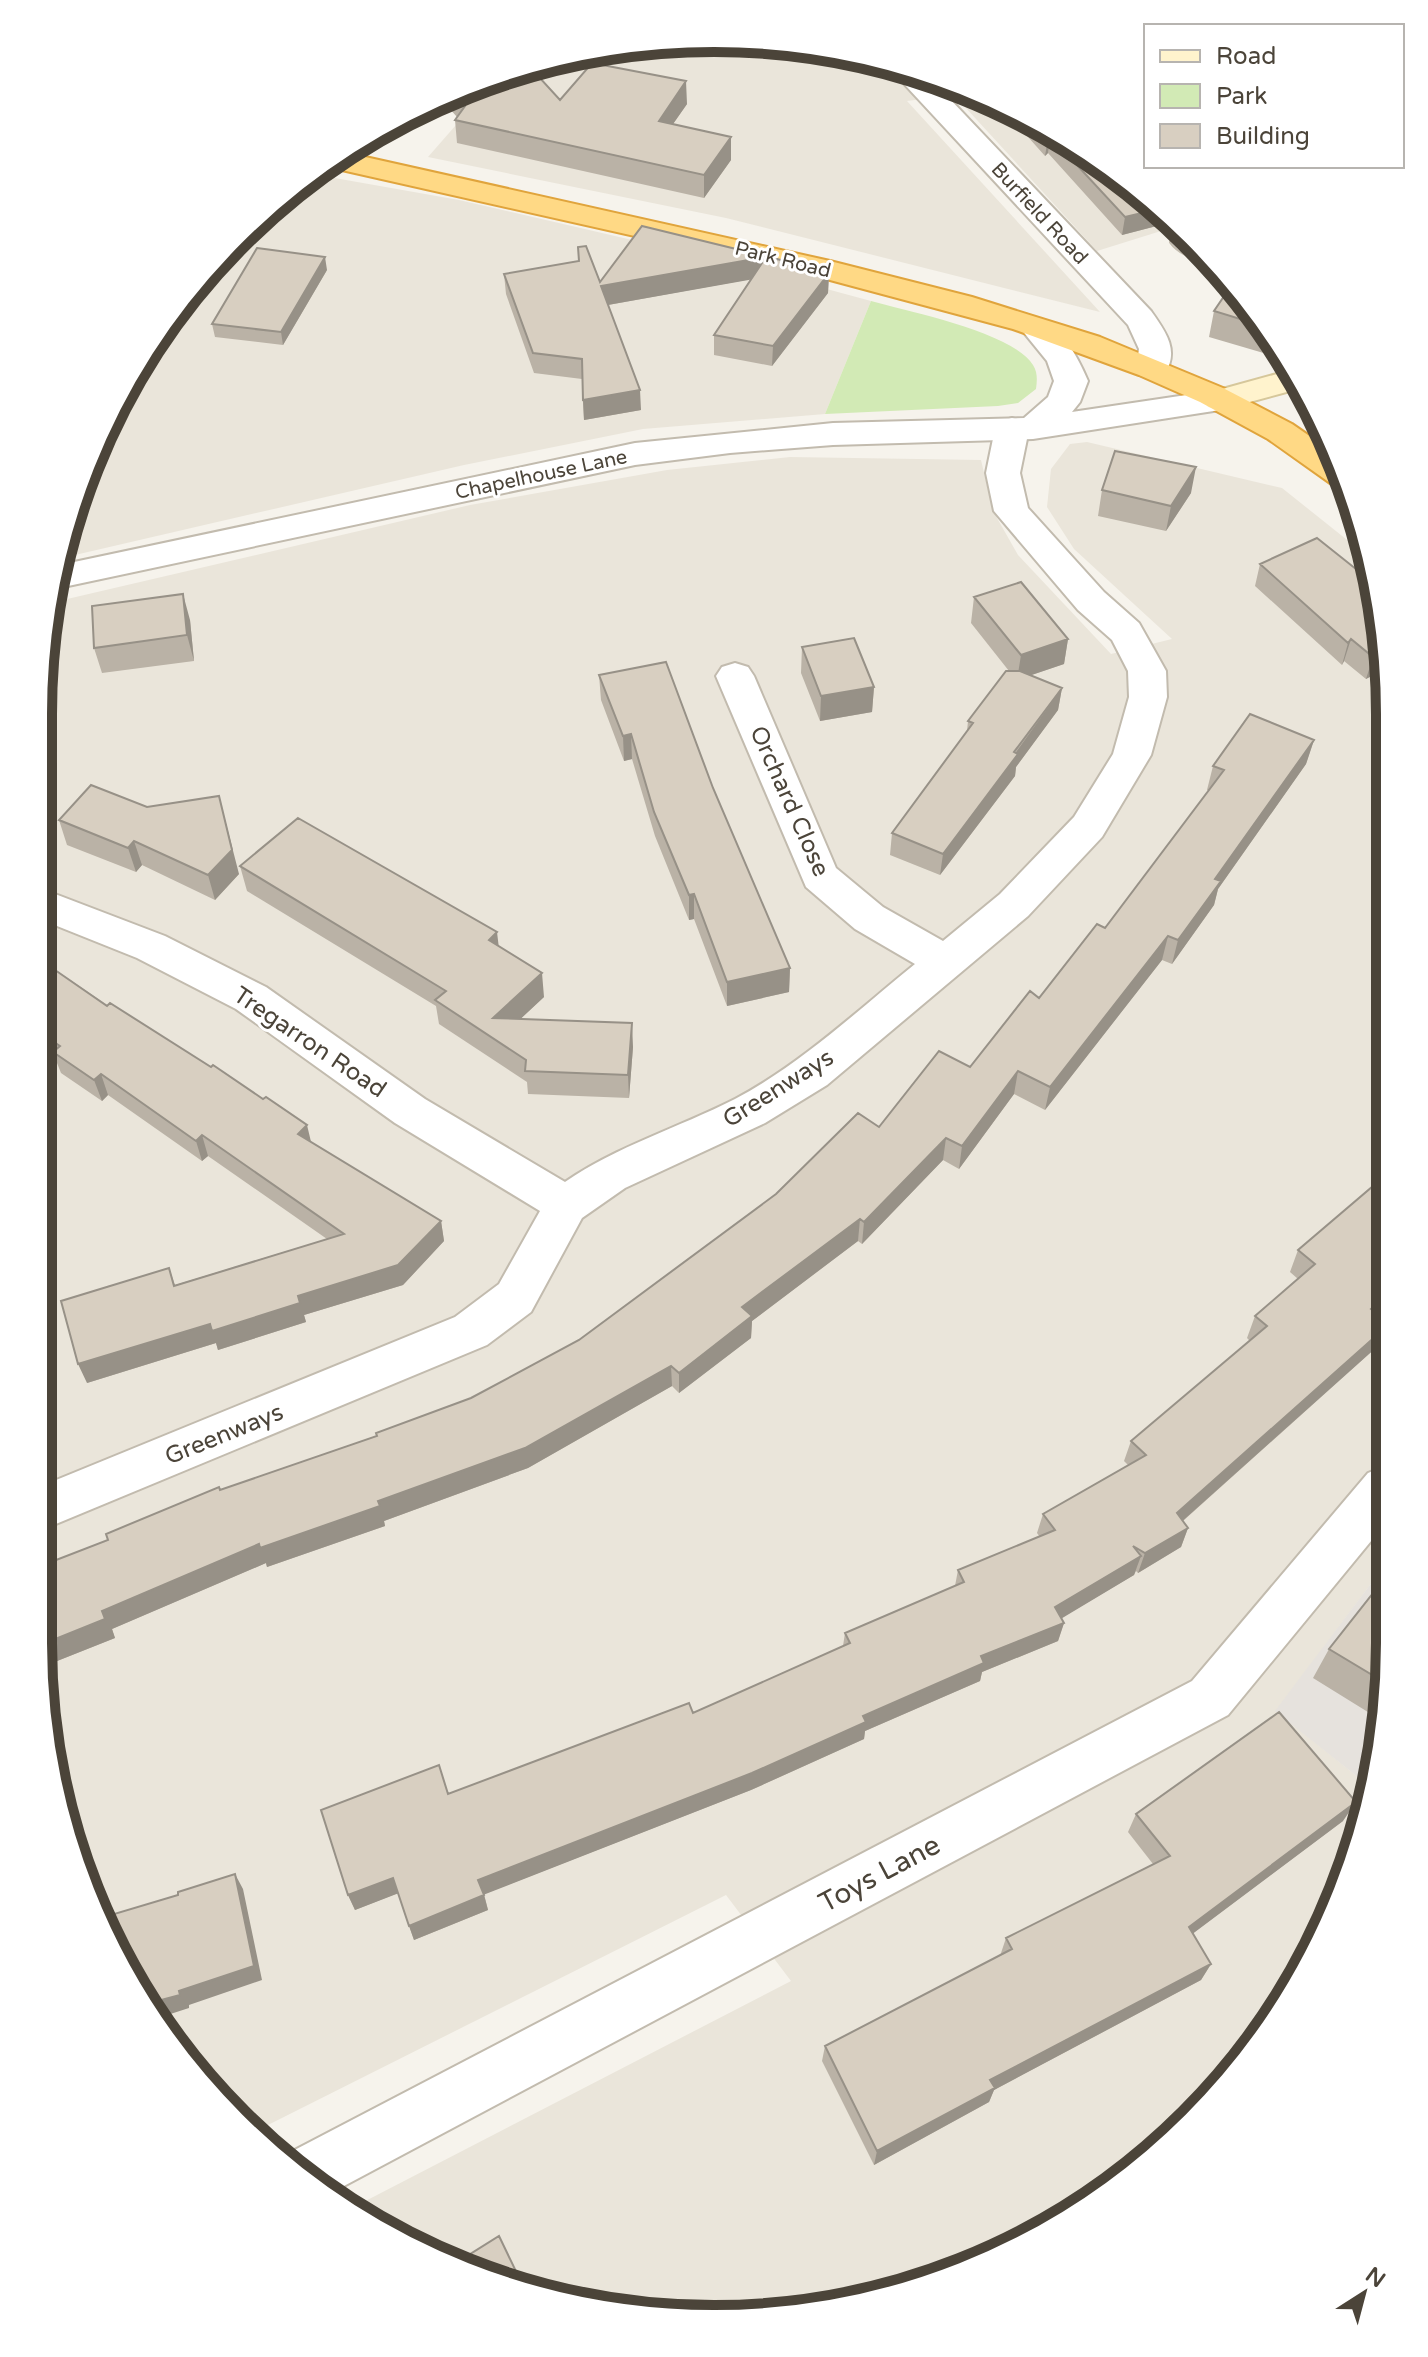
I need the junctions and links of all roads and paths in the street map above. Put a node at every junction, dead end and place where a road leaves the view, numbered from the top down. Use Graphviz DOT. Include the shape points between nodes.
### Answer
graph roads {
  1 [pos="921,85"];
  2 [pos="349,162"];
  3 [pos="1037,329"];
  4 [pos="1152,368"];
  5 [pos="1286,382"];
  6 [pos="1220,400"];
  7 [pos="1023,429"];
  8 [pos="1327,465"];
  9 [pos="67,576"];
  10 [pos="735,676"];
  11 [pos="52,908"];
  12 [pos="946,962"];
  13 [pos="566,1205"];
  14 [pos="1376,1499"];
  15 [pos="52,1504"];
  16 [pos="315,2171"];
  1 -- 4 [label="street, Burfield Road" via="1140,318 1156,349"];
  2 -- 3 [label="highway, Park Road" via="811,265"];
  3 -- 4 [label="highway, Park Road"];
  3 -- 7 [label="street" via="1062,359 1071,381 1063,402"];
  4 -- 6 [label="highway, Park Road"];
  5 -- 6 [label="main road"];
  6 -- 7 [label="street, Chapelhouse Lane"];
  6 -- 8 [label="highway, Park Road"];
  7 -- 9 [label="street, Chapelhouse Lane" via="833,434 635,454"];
  7 -- 12 [label="street, Greenways" via="1003,473 1011,511 1091,601 1126,632 1147,671 1148,697 1132,755 1088,827 1014,905"];
  10 -- 12 [label="street, Orchard Close" via="820,877 869,918"];
  11 -- 13 [label="street, Tregarron Road" via="151,947 251,998 410,1111"];
  12 -- 13 [label="street, Greenways" via="812,1073 750,1111 609,1175"];
  13 -- 15 [label="street, Greenways" via="515,1298 471,1331"];
  14 -- 16 [label="street, Toys Lane" via="1210,1698"];
}
